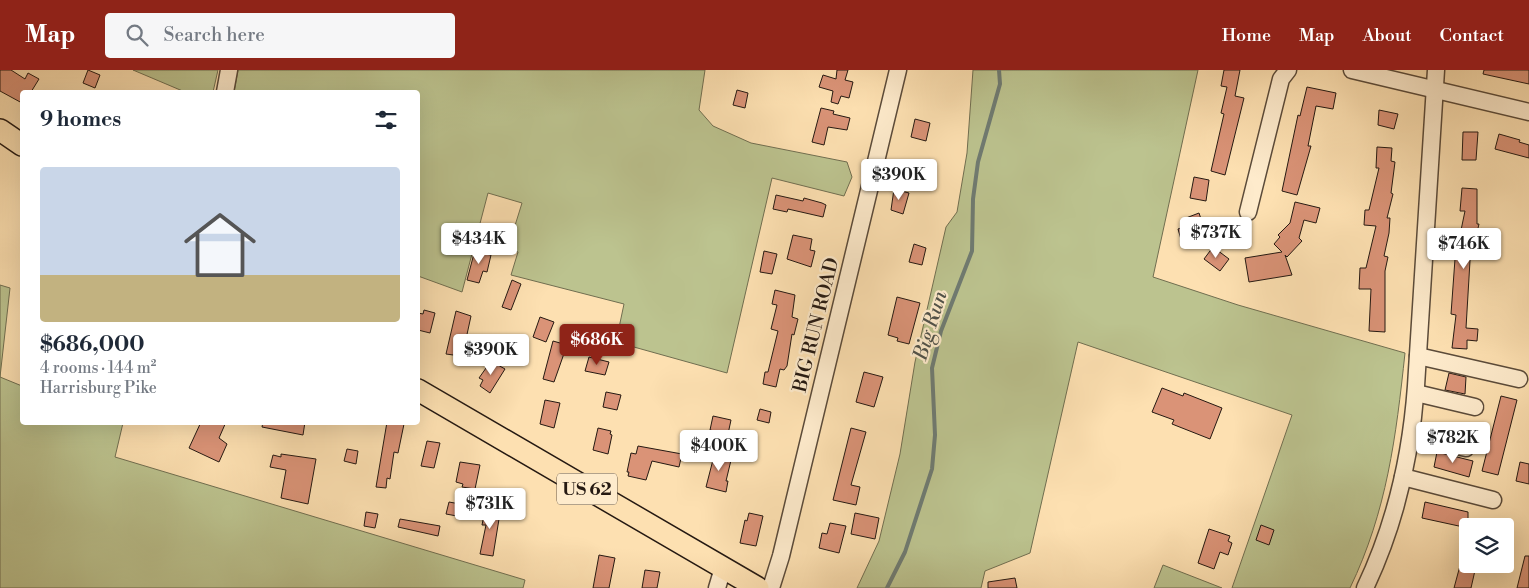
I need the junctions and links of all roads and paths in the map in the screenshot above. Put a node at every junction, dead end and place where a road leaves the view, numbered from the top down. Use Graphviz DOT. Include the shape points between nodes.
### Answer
graph roads {
  1 [pos="229,70"];
  2 [pos="898,70"];
  3 [pos="1288,70"];
  4 [pos="1352,70"];
  5 [pos="1436,70"];
  6 [pos="1435,89"];
  7 [pos="225,90"];
  8 [pos="1529,112"];
  9 [pos="0,130"];
  10 [pos="20,143"];
  11 [pos="1248,212"];
  12 [pos="1418,356"];
  13 [pos="1519,379"];
  14 [pos="420,391"];
  15 [pos="1416,393"];
  16 [pos="1475,407"];
  17 [pos="1411,436"];
  18 [pos="1466,448"];
  19 [pos="1403,478"];
  20 [pos="1492,500"];
  21 [pos="720,578"];
  22 [pos="758,588"];
  23 [pos="771,588"];
  24 [pos="1365,588"];
  1 -- 7 [label="street"];
  2 -- 23 [label="street, BIG RUN ROAD"];
  3 -- 11 [label="street" via="1280,79"];
  4 -- 6 [label="street"];
  5 -- 6 [label="street"];
  6 -- 8 [label="street"];
  6 -- 12 [label="street"];
  9 -- 10 [label="main road"];
  12 -- 13 [label="street"];
  12 -- 15 [label="street"];
  14 -- 21 [label="main road, US 62"];
  15 -- 16 [label="street"];
  15 -- 17 [label="street"];
  17 -- 18 [label="street"];
  17 -- 19 [label="street"];
  19 -- 20 [label="street"];
  19 -- 24 [label="street" via="1383,546"];
  21 -- 22 [label="main road, US 62"];
}
